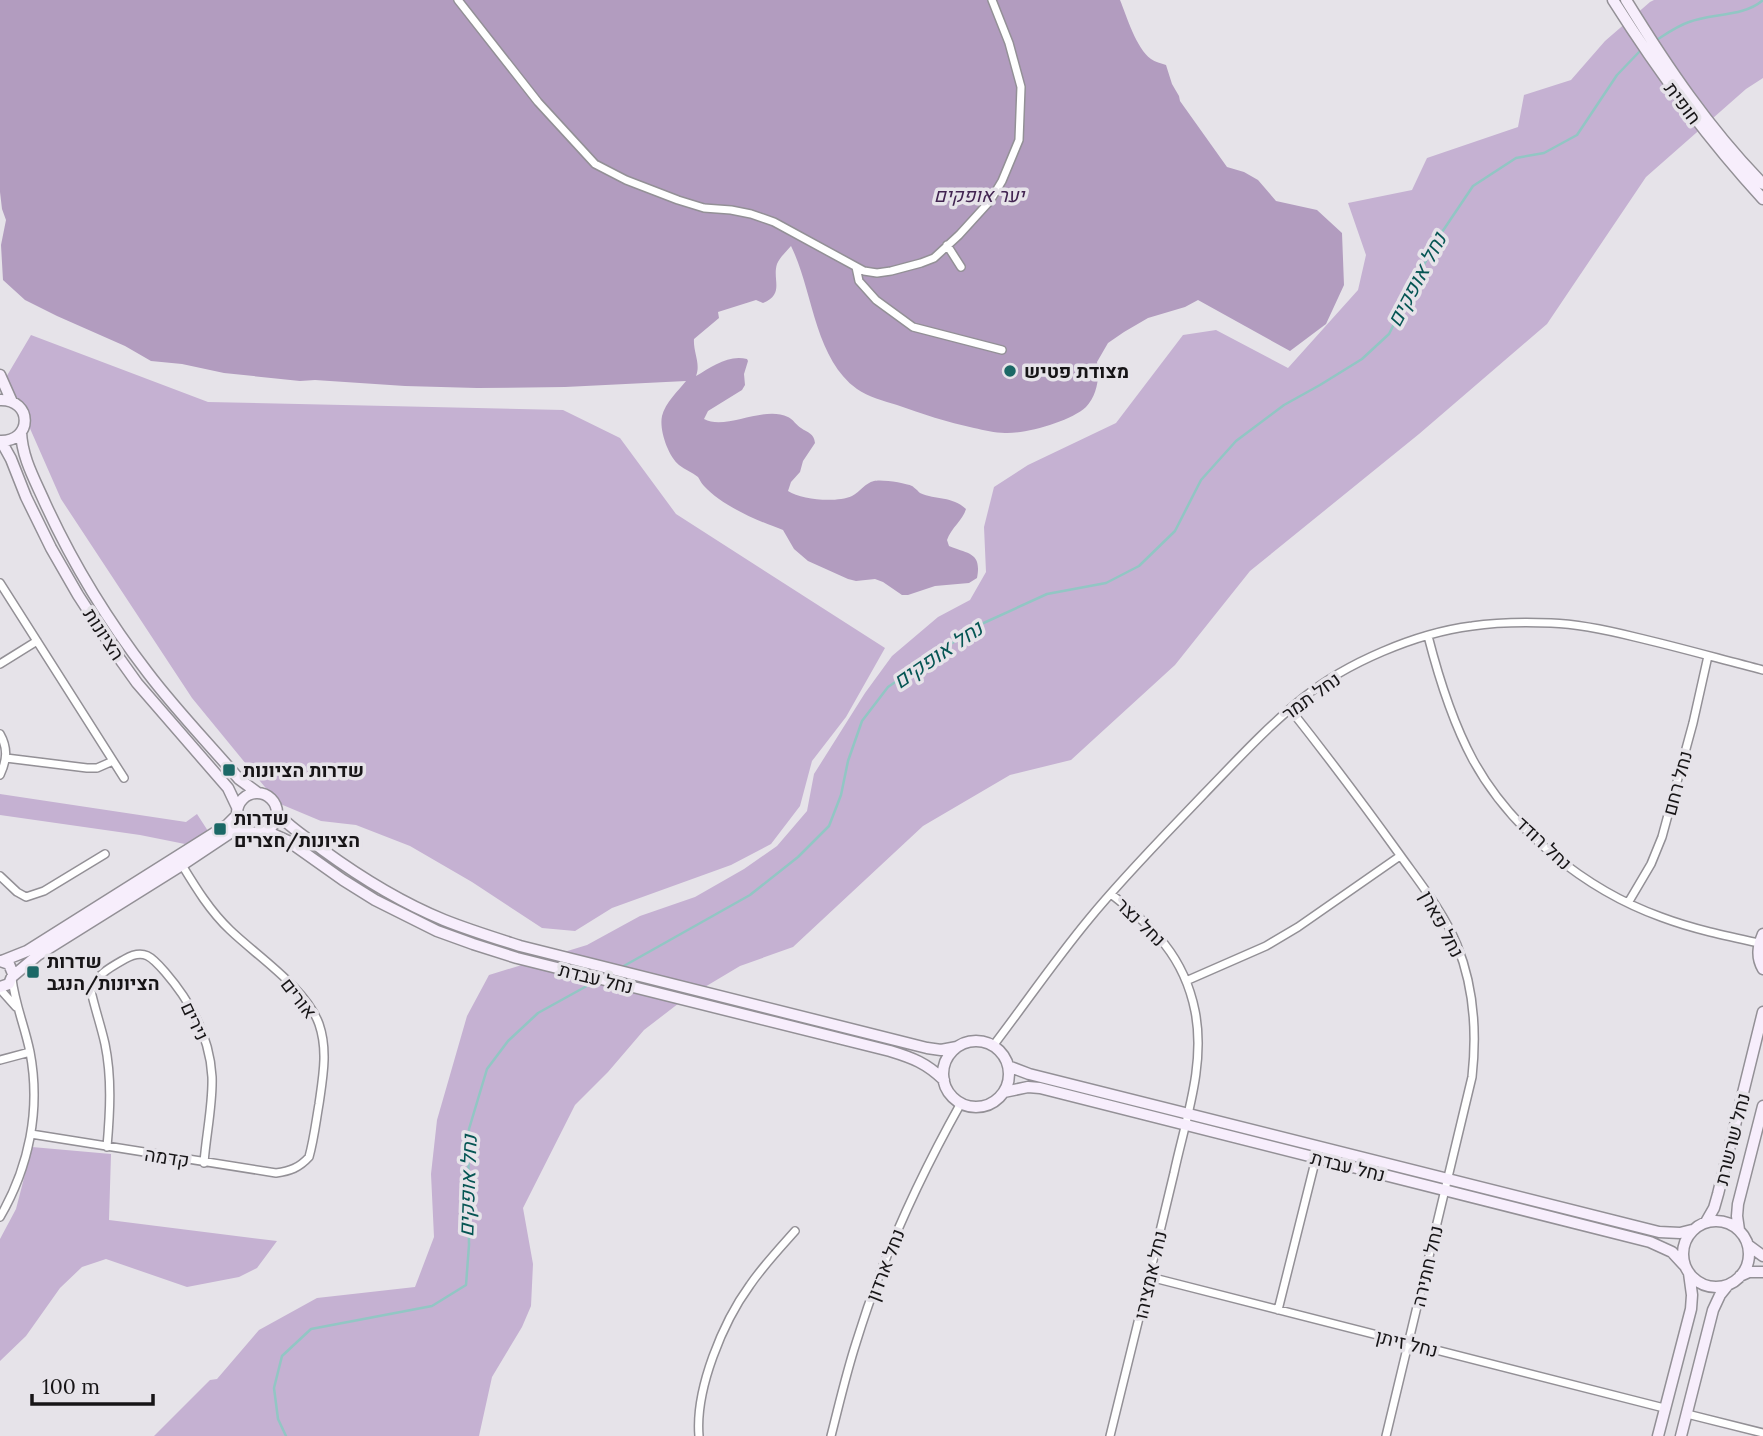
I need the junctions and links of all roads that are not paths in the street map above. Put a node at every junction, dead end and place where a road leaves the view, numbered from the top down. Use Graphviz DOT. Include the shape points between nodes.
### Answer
graph roads {
  1 [pos="458,0"];
  2 [pos="992,0"];
  3 [pos="1613,0"];
  4 [pos="1626,0"];
  5 [pos="1630,16"];
  6 [pos="1697,114"];
  7 [pos="1763,184"];
  8 [pos="1763,198"];
  9 [pos="947,245"];
  10 [pos="856,267"];
  11 [pos="961,267"];
  12 [pos="1002,350"];
  13 [pos="0,375"];
  14 [pos="0,400"];
  15 [pos="12,402"];
  16 [pos="21,432"];
  17 [pos="0,441"];
  18 [pos="0,583"];
  19 [pos="1428,636"];
  20 [pos="37,642"];
  21 [pos="1708,656"];
  22 [pos="0,664"];
  23 [pos="1763,670"];
  24 [pos="1290,709"];
  25 [pos="0,734"];
  26 [pos="6,758"];
  27 [pos="113,761"];
  28 [pos="0,775"];
  29 [pos="124,778"];
  30 [pos="258,793"];
  31 [pos="237,811"];
  32 [pos="277,813"];
  33 [pos="244,828"];
  34 [pos="266,831"];
  35 [pos="105,854"];
  36 [pos="1400,856"];
  37 [pos="182,865"];
  38 [pos="0,876"];
  39 [pos="1111,894"];
  40 [pos="1628,903"];
  41 [pos="1761,938"];
  42 [pos="1,961"];
  43 [pos="1763,969"];
  44 [pos="13,978"];
  45 [pos="1186,981"];
  46 [pos="0,988"];
  47 [pos="19,1010"];
  48 [pos="1763,1012"];
  49 [pos="993,1046"];
  50 [pos="957,1047"];
  51 [pos="30,1052"];
  52 [pos="0,1060"];
  53 [pos="1008,1066"];
  54 [pos="944,1080"];
  55 [pos="1004,1092"];
  56 [pos="961,1103"];
  57 [pos="1763,1107"];
  58 [pos="1188,1113"];
  59 [pos="1185,1125"];
  60 [pos="31,1134"];
  61 [pos="107,1147"];
  62 [pos="1315,1158"];
  63 [pos="204,1163"];
  64 [pos="302,1165"];
  65 [pos="1448,1178"];
  66 [pos="1445,1190"];
  67 [pos="0,1217"];
  68 [pos="1706,1222"];
  69 [pos="1692,1230"];
  70 [pos="1739,1230"];
  71 [pos="795,1231"];
  72 [pos="1748,1245"];
  73 [pos="1763,1256"];
  74 [pos="1687,1269"];
  75 [pos="1763,1272"];
  76 [pos="1150,1277"];
  77 [pos="1740,1277"];
  78 [pos="1728,1284"];
  79 [pos="1278,1310"];
  80 [pos="1409,1343"];
  81 [pos="1664,1408"];
  82 [pos="1687,1414"];
  83 [pos="1763,1433"];
  84 [pos="699,1436"];
  85 [pos="831,1436"];
  86 [pos="1110,1436"];
  87 [pos="1385,1436"];
  88 [pos="1658,1436"];
  89 [pos="1681,1436"];
  1 -- 10 [label="street" via="538,102 595,164 678,200 774,222"];
  2 -- 9 [label="street" via="1021,87 1019,140 990,201"];
  3 -- 5 [label="street, חופית"];
  4 -- 5 [label="street, חופית"];
  5 -- 6 [label="street, חופית" via="1659,52"];
  6 -- 7 [label="street, חופית"];
  6 -- 8 [label="street, חופית" via="1734,167"];
  9 -- 10 [label="street" via="934,258 891,271 877,273"];
  9 -- 11 [label="street"];
  10 -- 12 [label="street" via="859,281 876,300 913,327"];
  13 -- 15 [label="street"];
  14 -- 15 [label="street"];
  15 -- 16 [label="street, הציונות" via="23,413"];
  16 -- 17 [label="street"];
  16 -- 30 [label="street, הציונות" via="28,465 51,516 129,647 239,779"];
  17 -- 31 [label="street, הציונות" via="51,548 104,635 137,683 228,788"];
  18 -- 20 [label="street"];
  19 -- 21 [label="street, נחל תמר" via="1471,626 1553,623 1624,634"];
  19 -- 24 [label="street, נחל תמר" via="1335,676"];
  19 -- 40 [label="street, נחל רודד" via="1459,732 1493,790 1548,850 1596,886"];
  20 -- 22 [label="street"];
  20 -- 27 [label="street"];
  21 -- 23 [label="street, נחל תמר"];
  21 -- 40 [label="street, נחל רחם" via="1662,837"];
  24 -- 36 [label="street, נחל פארן"];
  24 -- 39 [label="street, נחל תמר"];
  25 -- 26 [label="street"];
  26 -- 27 [label="street" via="87,768"];
  26 -- 28 [label="street"];
  27 -- 29 [label="street"];
  30 -- 31 [label="street" via="243,797"];
  30 -- 32 [label="street" via="271,799"];
  31 -- 33 [label="street"];
  31 -- 42 [label="street" via="227,824 27,951"];
  32 -- 34 [label="street"];
  32 -- 50 [label="street, נחל עבדת" via="381,889 486,935 927,1048"];
  33 -- 34 [label="street"];
  33 -- 37 [label="street"];
  34 -- 54 [label="street, נחל עבדת" via="375,900 438,931 517,958 912,1058"];
  35 -- 38 [label="street" via="26,897"];
  36 -- 45 [label="street" via="1266,946"];
  36 -- 65 [label="street, נחל פארן" via="1456,943 1473,1010 1472,1077"];
  37 -- 44 [label="street" via="38,955"];
  37 -- 64 [label="street, אורים" via="217,916 309,1004 318,1023 325,1065 313,1143"];
  39 -- 45 [label="street, נחל נצר" via="1159,936"];
  39 -- 49 [label="street, נחל תמר"];
  40 -- 41 [label="street, נחל רודד" via="1688,926"];
  41 -- 43 [label="street" via="1758,954"];
  42 -- 44 [label="street" via="11,967"];
  44 -- 46 [label="street"];
  44 -- 47 [label="street"];
  45 -- 58 [label="street, נחל נצר" via="1199,1042"];
  46 -- 47 [label="street"];
  47 -- 51 [label="street"];
  48 -- 68 [label="street, נחל שרשרת" via="1718,1194"];
  49 -- 50 [label="street" via="975,1041"];
  49 -- 53 [label="street"];
  50 -- 54 [label="street" via="945,1062"];
  51 -- 52 [label="street"];
  51 -- 60 [label="street" via="34,1076"];
  53 -- 55 [label="street"];
  53 -- 58 [label="street, נחל עבדת"];
  54 -- 56 [label="street" via="947,1090"];
  55 -- 56 [label="street" via="980,1107"];
  55 -- 59 [label="street, נחל עבדת" via="1040,1088"];
  56 -- 85 [label="street, נחל ארדון" via="932,1154 890,1248 856,1341"];
  57 -- 70 [label="street, נחל שרשרת" via="1738,1204"];
  58 -- 59 [label="street, נחל אמציהו"];
  58 -- 65 [label="street, נחל עבדת"];
  59 -- 62 [label="street, נחל עבדת"];
  59 -- 76 [label="street, נחל אמציהו"];
  60 -- 61 [label="street, קדמה"];
  60 -- 67 [label="street" via="26,1160"];
  61 -- 63 [label="street, קדמה"];
  61 -- 63 [label="street, נירים" via="108,1065 91,991 106,971 142,953 173,981 205,1041 212,1078"];
  62 -- 66 [label="street, נחל עבדת"];
  62 -- 79 [label="street"];
  63 -- 64 [label="street, קדמה" via="275,1174"];
  65 -- 66 [label="street, נחל חתירה"];
  65 -- 69 [label="street, נחל עבדת" via="1659,1232"];
  66 -- 74 [label="street, נחל עבדת" via="1650,1242 1672,1252"];
  66 -- 80 [label="street, נחל חתירה"];
  68 -- 69 [label="street"];
  68 -- 70 [label="street" via="1724,1222"];
  69 -- 74 [label="street" via="1683,1246"];
  70 -- 72 [label="street"];
  71 -- 84 [label="street" via="751,1283 720,1339 704,1388"];
  72 -- 73 [label="street"];
  72 -- 77 [label="street" via="1748,1262"];
  74 -- 78 [label="street" via="1695,1280 1711,1287"];
  74 -- 81 [label="street" via="1690,1309"];
  75 -- 77 [label="street"];
  76 -- 79 [label="street, נחל זיתן"];
  76 -- 86 [label="street, נחל אמציהו"];
  77 -- 78 [label="street"];
  78 -- 82 [label="street" via="1713,1310"];
  79 -- 80 [label="street, נחל זיתן"];
  80 -- 81 [label="street, נחל זיתן"];
  80 -- 87 [label="street, נחל חתירה"];
  81 -- 88 [label="street"];
  82 -- 83 [label="street"];
  82 -- 89 [label="street"];
}
